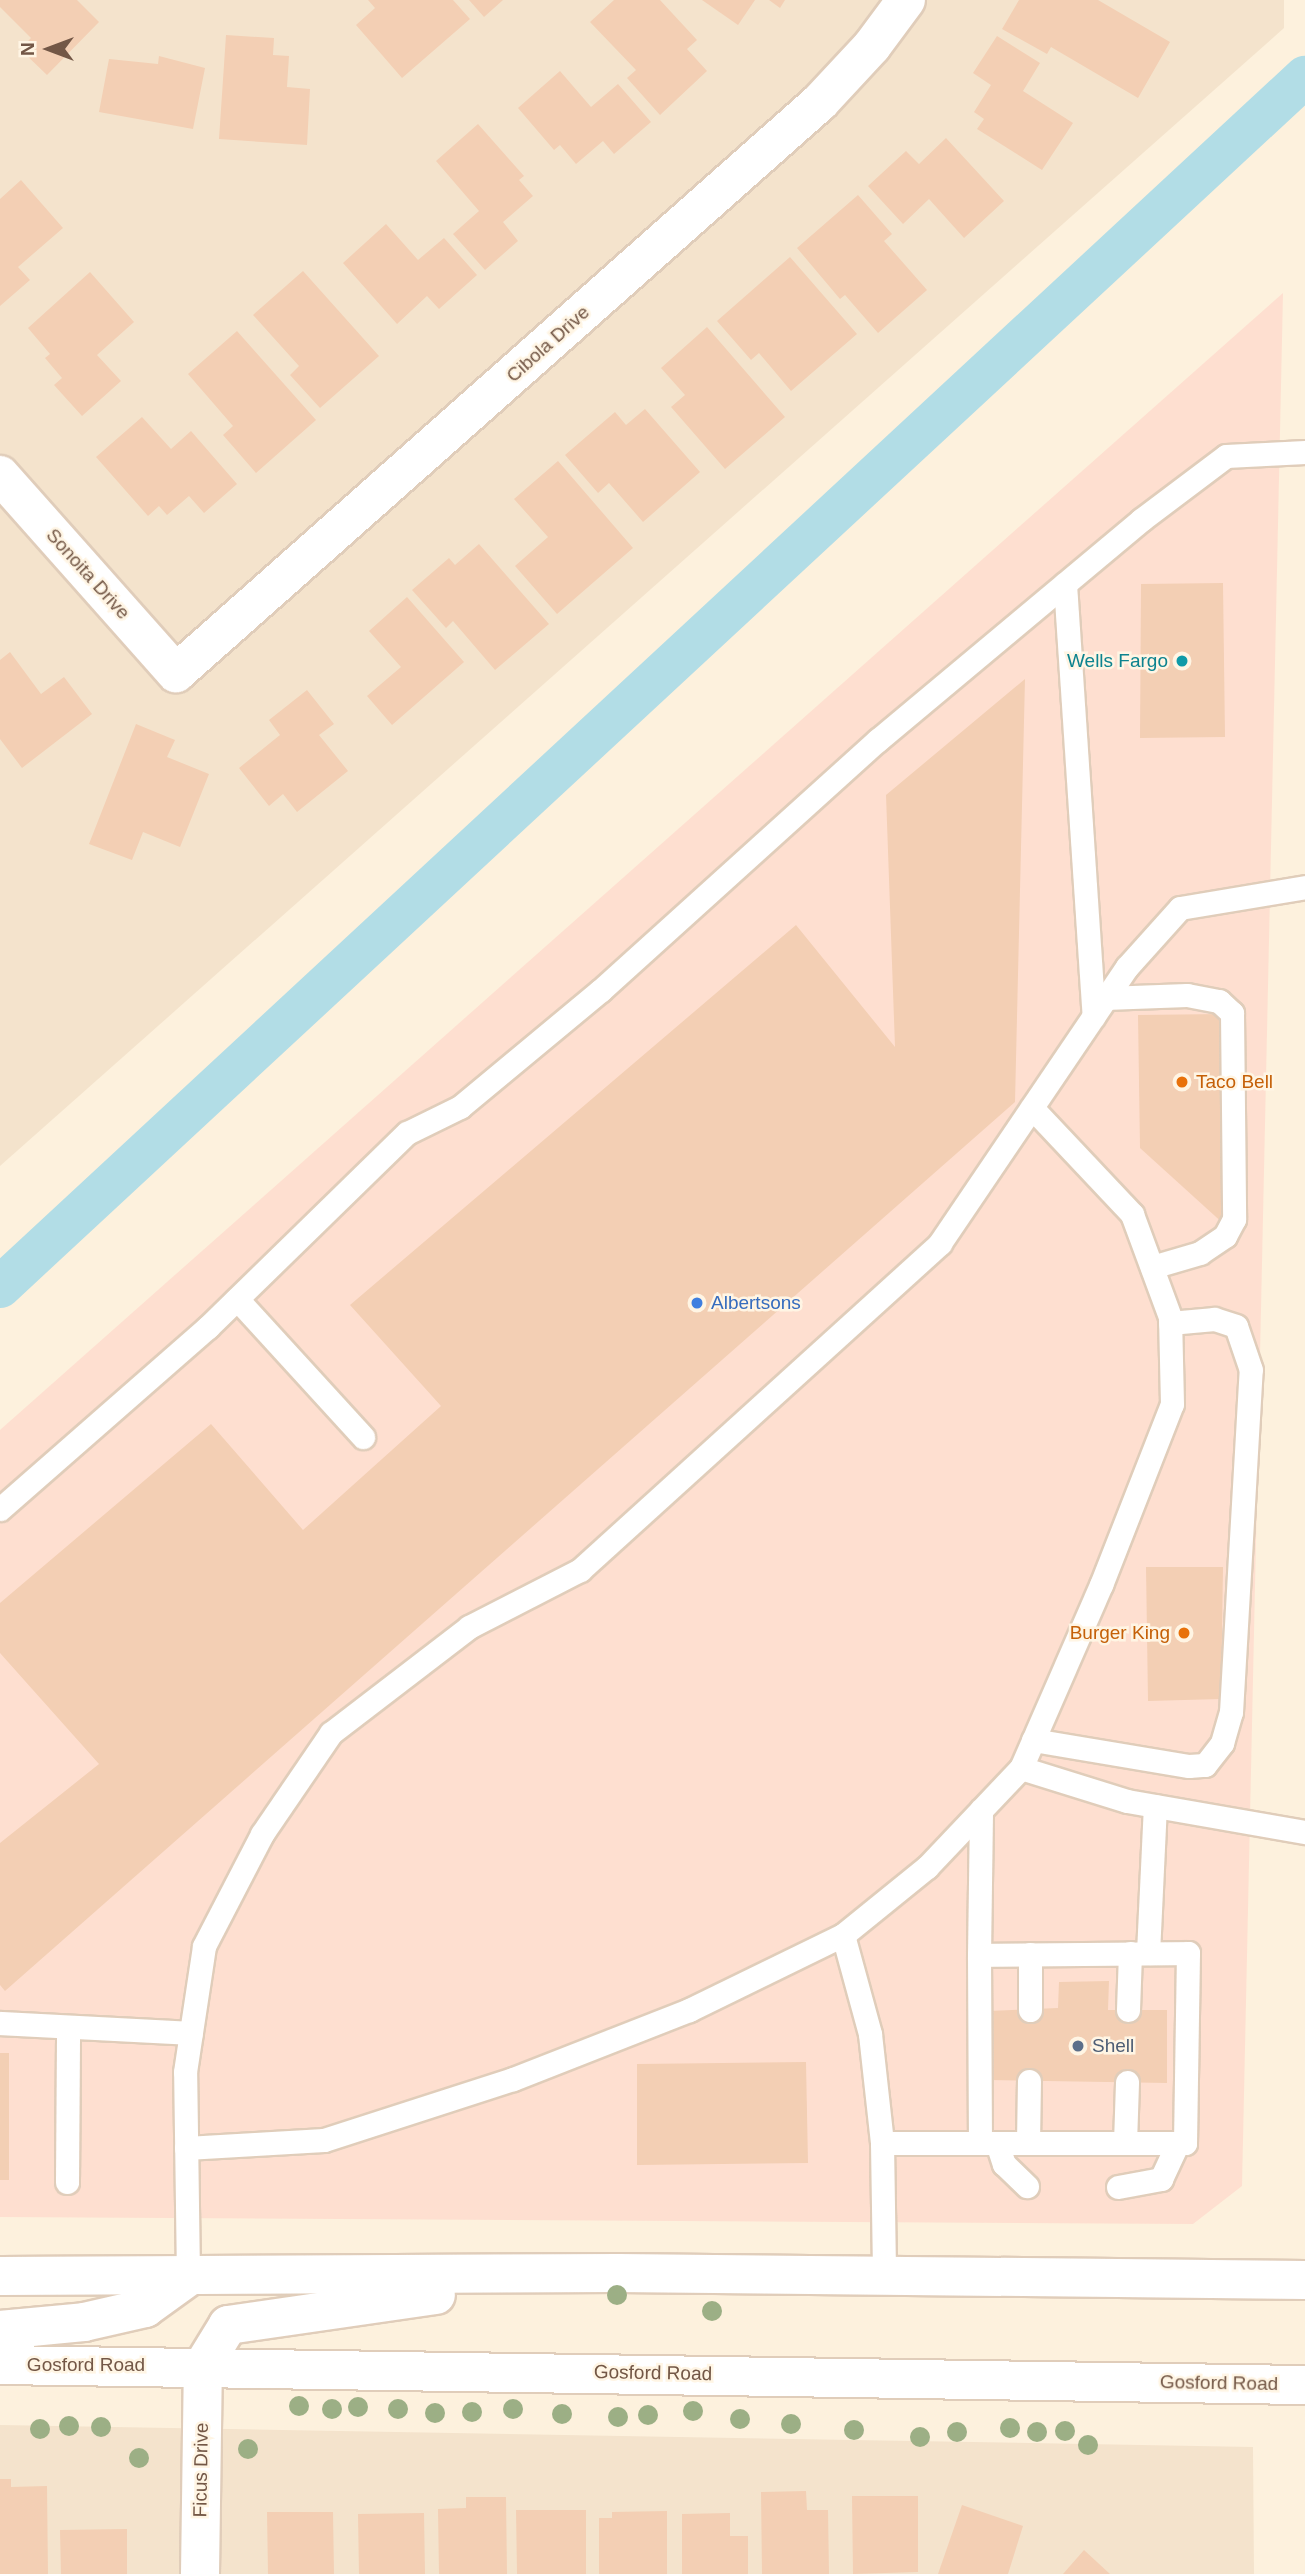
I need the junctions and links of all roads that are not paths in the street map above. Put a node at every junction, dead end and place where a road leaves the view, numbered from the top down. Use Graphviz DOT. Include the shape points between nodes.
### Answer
graph roads {
  1 [pos="906,0"];
  2 [pos="1305,452"];
  3 [pos="0,475"];
  4 [pos="1065,584"];
  5 [pos="176,673"];
  6 [pos="1305,887"];
  7 [pos="1100,1007"];
  8 [pos="1032,1108"];
  9 [pos="1152,1267"];
  10 [pos="237,1299"];
  11 [pos="1170,1323"];
  12 [pos="363,1437"];
  13 [pos="0,1509"];
  14 [pos="1033,1740"];
  15 [pos="1021,1768"];
  16 [pos="1155,1806"];
  17 [pos="981,1810"];
  18 [pos="1305,1832"];
  19 [pos="843,1935"];
  20 [pos="1139,1953"];
  21 [pos="1030,1954"];
  22 [pos="979,1955"];
  23 [pos="1030,2010"];
  24 [pos="1128,2010"];
  25 [pos="0,2023"];
  26 [pos="68,2027"];
  27 [pos="191,2033"];
  28 [pos="1029,2081"];
  29 [pos="1127,2082"];
  30 [pos="882,2143"];
  31 [pos="988,2143"];
  32 [pos="1028,2143"];
  33 [pos="1125,2143"];
  34 [pos="1178,2143"];
  35 [pos="186,2148"];
  36 [pos="67,2182"];
  37 [pos="1027,2186"];
  38 [pos="1118,2187"];
  39 [pos="618,2273"];
  40 [pos="884,2275"];
  41 [pos="0,2276"];
  42 [pos="188,2277"];
  43 [pos="1305,2280"];
  44 [pos="0,2330"];
  45 [pos="0,2365"];
  46 [pos="203,2366"];
  47 [pos="1305,2385"];
  48 [pos="200,2574"];
  1 -- 5 [label="main road, Cibola Drive" via="872,46 820,102"];
  2 -- 4 [label="lane" via="1226,456"];
  3 -- 5 [label="main road, Sonoita Drive"];
  4 -- 7 [label="lane"];
  4 -- 10 [label="lane" via="878,740 591,999 460,1107 407,1133"];
  6 -- 7 [label="lane" via="1180,908"];
  7 -- 8 [label="lane"];
  7 -- 9 [label="lane" via="1187,995 1219,1001 1232,1013 1234,1219 1225,1236 1200,1253"];
  8 -- 9 [label="lane" via="1132,1214"];
  8 -- 27 [label="lane" via="940,1243 580,1570 469,1627 331,1733 262,1834 204,1946"];
  9 -- 11 [label="lane"];
  10 -- 12 [label="lane"];
  10 -- 13 [label="lane"];
  11 -- 14 [label="lane" via="1172,1404 1101,1585"];
  11 -- 14 [label="lane" via="1214,1319 1236,1326 1251,1370 1231,1712 1222,1743 1205,1765 1189,1766"];
  14 -- 15 [label="lane"];
  15 -- 16 [label="lane"];
  15 -- 17 [label="lane"];
  16 -- 18 [label="lane"];
  16 -- 20 [label="lane"];
  17 -- 19 [label="lane" via="927,1867"];
  17 -- 22 [label="lane"];
  19 -- 30 [label="lane" via="870,2034"];
  19 -- 35 [label="lane" via="690,2010 513,2079 324,2140"];
  20 -- 21 [label="lane"];
  20 -- 24 [label="lane"];
  20 -- 34 [label="lane" via="1188,1953 1185,2143"];
  21 -- 22 [label="lane"];
  21 -- 23 [label="lane"];
  22 -- 31 [label="lane"];
  25 -- 26 [label="lane"];
  26 -- 27 [label="lane"];
  26 -- 36 [label="lane"];
  27 -- 35 [label="lane" via="185,2072"];
  28 -- 32 [label="lane"];
  29 -- 33 [label="lane"];
  30 -- 31 [label="lane"];
  30 -- 40 [label="lane"];
  31 -- 32 [label="lane"];
  31 -- 37 [label="lane"];
  32 -- 33 [label="lane"];
  33 -- 34 [label="lane"];
  34 -- 38 [label="lane" via="1161,2179"];
  35 -- 42 [label="lane"];
  39 -- 40 [label="main road"];
  39 -- 42 [label="main road"];
  39 -- 46 [label="main road" via="228,2325"];
  40 -- 43 [label="main road"];
  41 -- 42 [label="main road"];
  42 -- 44 [label="main road" via="145,2308 84,2322"];
  45 -- 46 [label="main road, Gosford Road"];
  46 -- 47 [label="main road, Gosford Road"];
  46 -- 48 [label="main road, Ficus Drive"];
}
